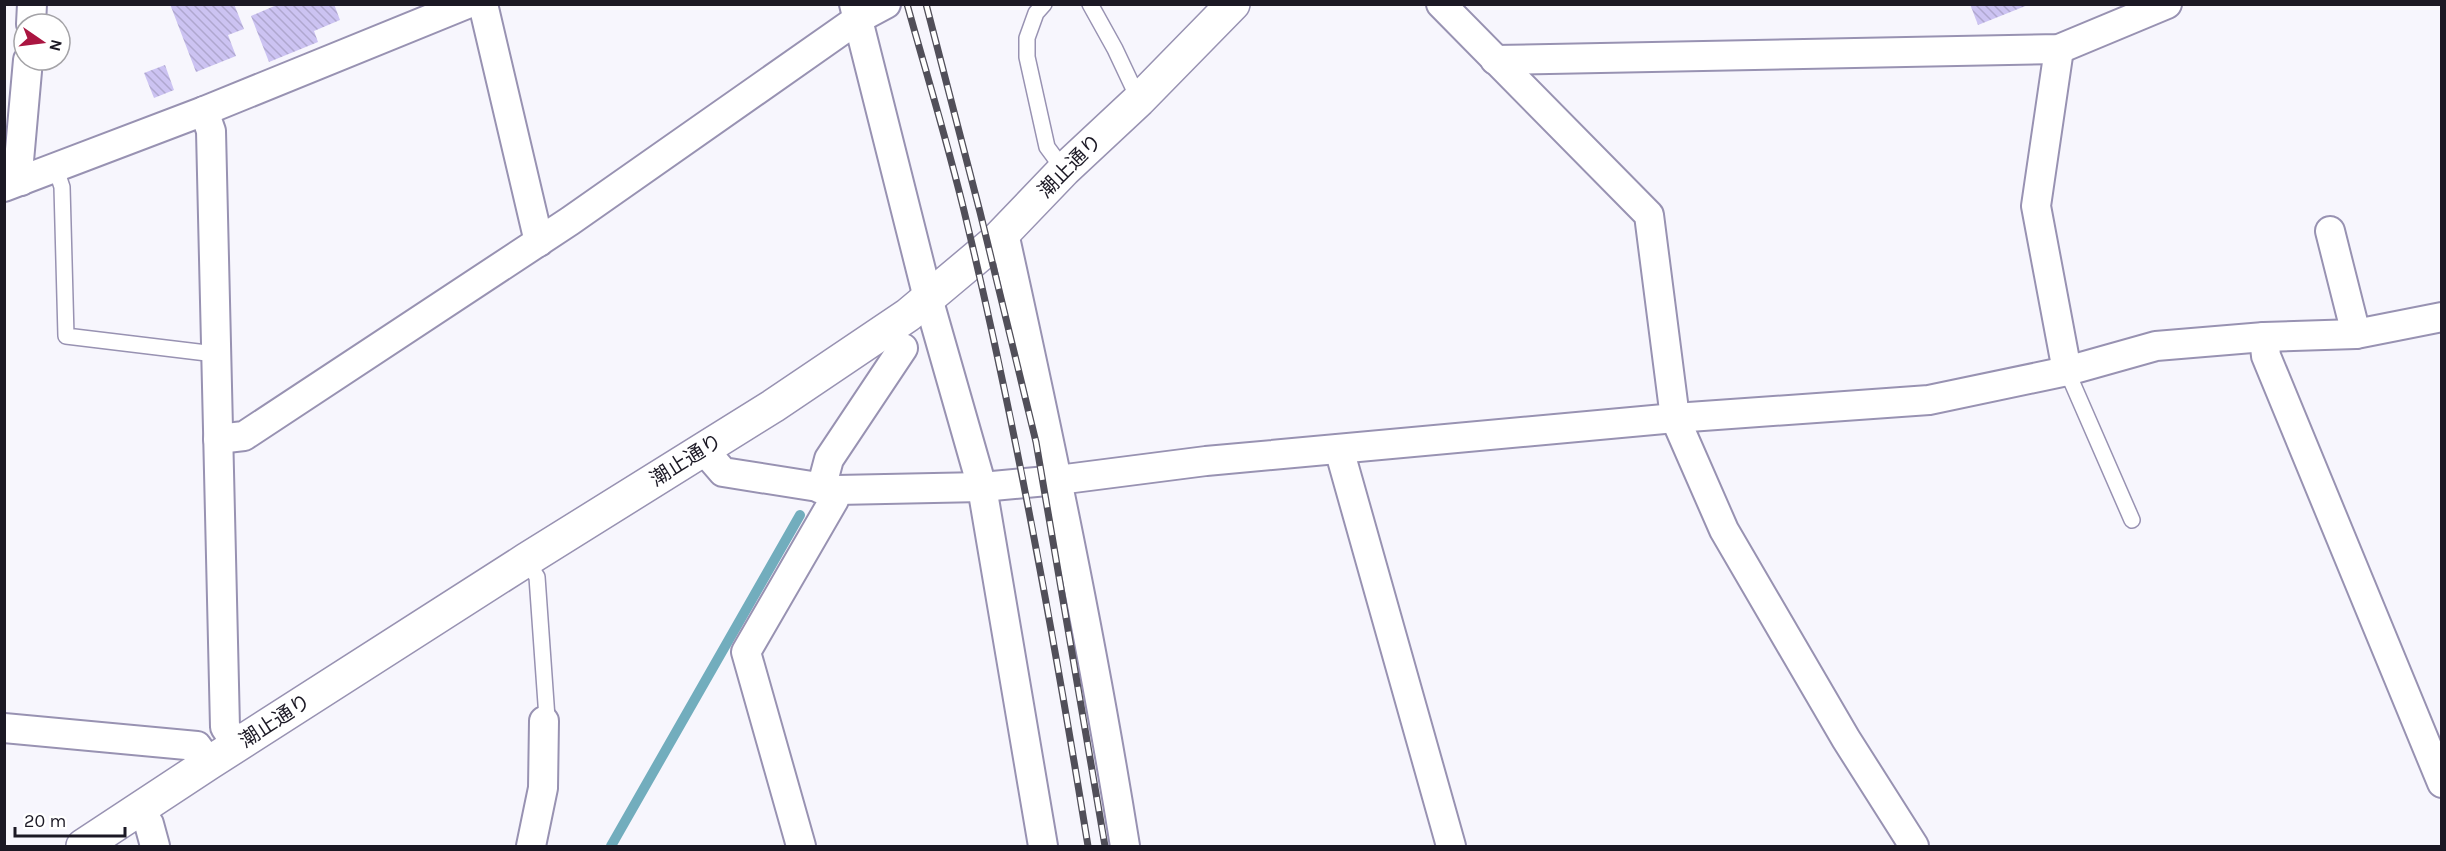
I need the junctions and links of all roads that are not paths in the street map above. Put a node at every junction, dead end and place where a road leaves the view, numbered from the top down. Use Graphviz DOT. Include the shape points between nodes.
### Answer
graph roads {
  1 [pos="467,4"];
  2 [pos="483,4"];
  3 [pos="886,4"];
  4 [pos="1044,4"];
  5 [pos="1090,4"];
  6 [pos="1233,4"];
  7 [pos="1441,4"];
  8 [pos="2167,4"];
  9 [pos="856,12"];
  10 [pos="2059,49"];
  11 [pos="1495,60"];
  12 [pos="26,72"];
  13 [pos="1139,100"];
  14 [pos="204,111"];
  15 [pos="56,169"];
  16 [pos="1064,170"];
  17 [pos="13,184"];
  18 [pos="2330,231"];
  19 [pos="1004,233"];
  20 [pos="539,242"];
  21 [pos="928,298"];
  22 [pos="2442,317"];
  23 [pos="2356,334"];
  24 [pos="2264,337"];
  25 [pos="903,348"];
  26 [pos="215,354"];
  27 [pos="2067,371"];
  28 [pos="1675,418"];
  29 [pos="218,439"];
  30 [pos="1339,449"];
  31 [pos="704,450"];
  32 [pos="1058,480"];
  33 [pos="982,486"];
  34 [pos="829,489"];
  35 [pos="2132,520"];
  36 [pos="526,560"];
  37 [pos="544,721"];
  38 [pos="4,728"];
  39 [pos="237,745"];
  40 [pos="209,763"];
  41 [pos="2442,783"];
  42 [pos="138,810"];
  43 [pos="83,846"];
  44 [pos="155,846"];
  45 [pos="531,846"];
  46 [pos="801,846"];
  47 [pos="1044,846"];
  48 [pos="1125,846"];
  49 [pos="1451,846"];
  50 [pos="1914,846"];
  1 -- 14 [label="street"];
  2 -- 20 [label="street"];
  3 -- 9 [label="street"];
  4 -- 16 [label="lane" via="1036,13 1027,57 1047,147"];
  5 -- 13 [label="lane"];
  6 -- 13 [label="street, 潮止通り"];
  7 -- 11 [label="street"];
  8 -- 10 [label="street"];
  9 -- 20 [label="street"];
  9 -- 21 [label="street"];
  10 -- 11 [label="street"];
  10 -- 27 [label="street" via="2036,206"];
  11 -- 28 [label="street" via="1649,215"];
  12 -- 17 [label="street" via="18,172"];
  13 -- 16 [label="street, 潮止通り"];
  14 -- 15 [label="street"];
  14 -- 26 [label="street" via="211,131"];
  15 -- 17 [label="street"];
  15 -- 26 [label="lane" via="62,187 66,336"];
  16 -- 19 [label="street, 潮止通り"];
  18 -- 23 [label="street"];
  19 -- 21 [label="street, 潮止通り"];
  19 -- 32 [label="street"];
  20 -- 29 [label="street" via="244,436"];
  21 -- 31 [label="street, 潮止通り"];
  21 -- 33 [label="street"];
  22 -- 23 [label="street"];
  23 -- 24 [label="street"];
  24 -- 27 [label="street" via="2156,346"];
  24 -- 41 [label="street" via="2266,356"];
  25 -- 34 [label="street" via="829,459"];
  26 -- 29 [label="street"];
  27 -- 28 [label="street" via="1929,400"];
  27 -- 35 [label="lane"];
  28 -- 30 [label="street"];
  28 -- 50 [label="street" via="1724,530 1846,739"];
  29 -- 39 [label="street" via="225,727"];
  30 -- 32 [label="street"];
  30 -- 49 [label="street"];
  31 -- 34 [label="street" via="723,472"];
  31 -- 36 [label="street, 潮止通り"];
  32 -- 33 [label="street"];
  32 -- 48 [label="street"];
  33 -- 34 [label="street"];
  33 -- 47 [label="street"];
  34 -- 46 [label="street" via="834,500 746,652"];
  36 -- 37 [label="lane" via="537,577 547,718"];
  36 -- 39 [label="street, 潮止通り"];
  37 -- 45 [label="street" via="543,788"];
  38 -- 40 [label="street" via="197,746"];
  39 -- 40 [label="street, 潮止通り"];
  40 -- 42 [label="street, 潮止通り"];
  42 -- 43 [label="street, 潮止通り"];
  42 -- 44 [label="street" via="149,824"];
}
